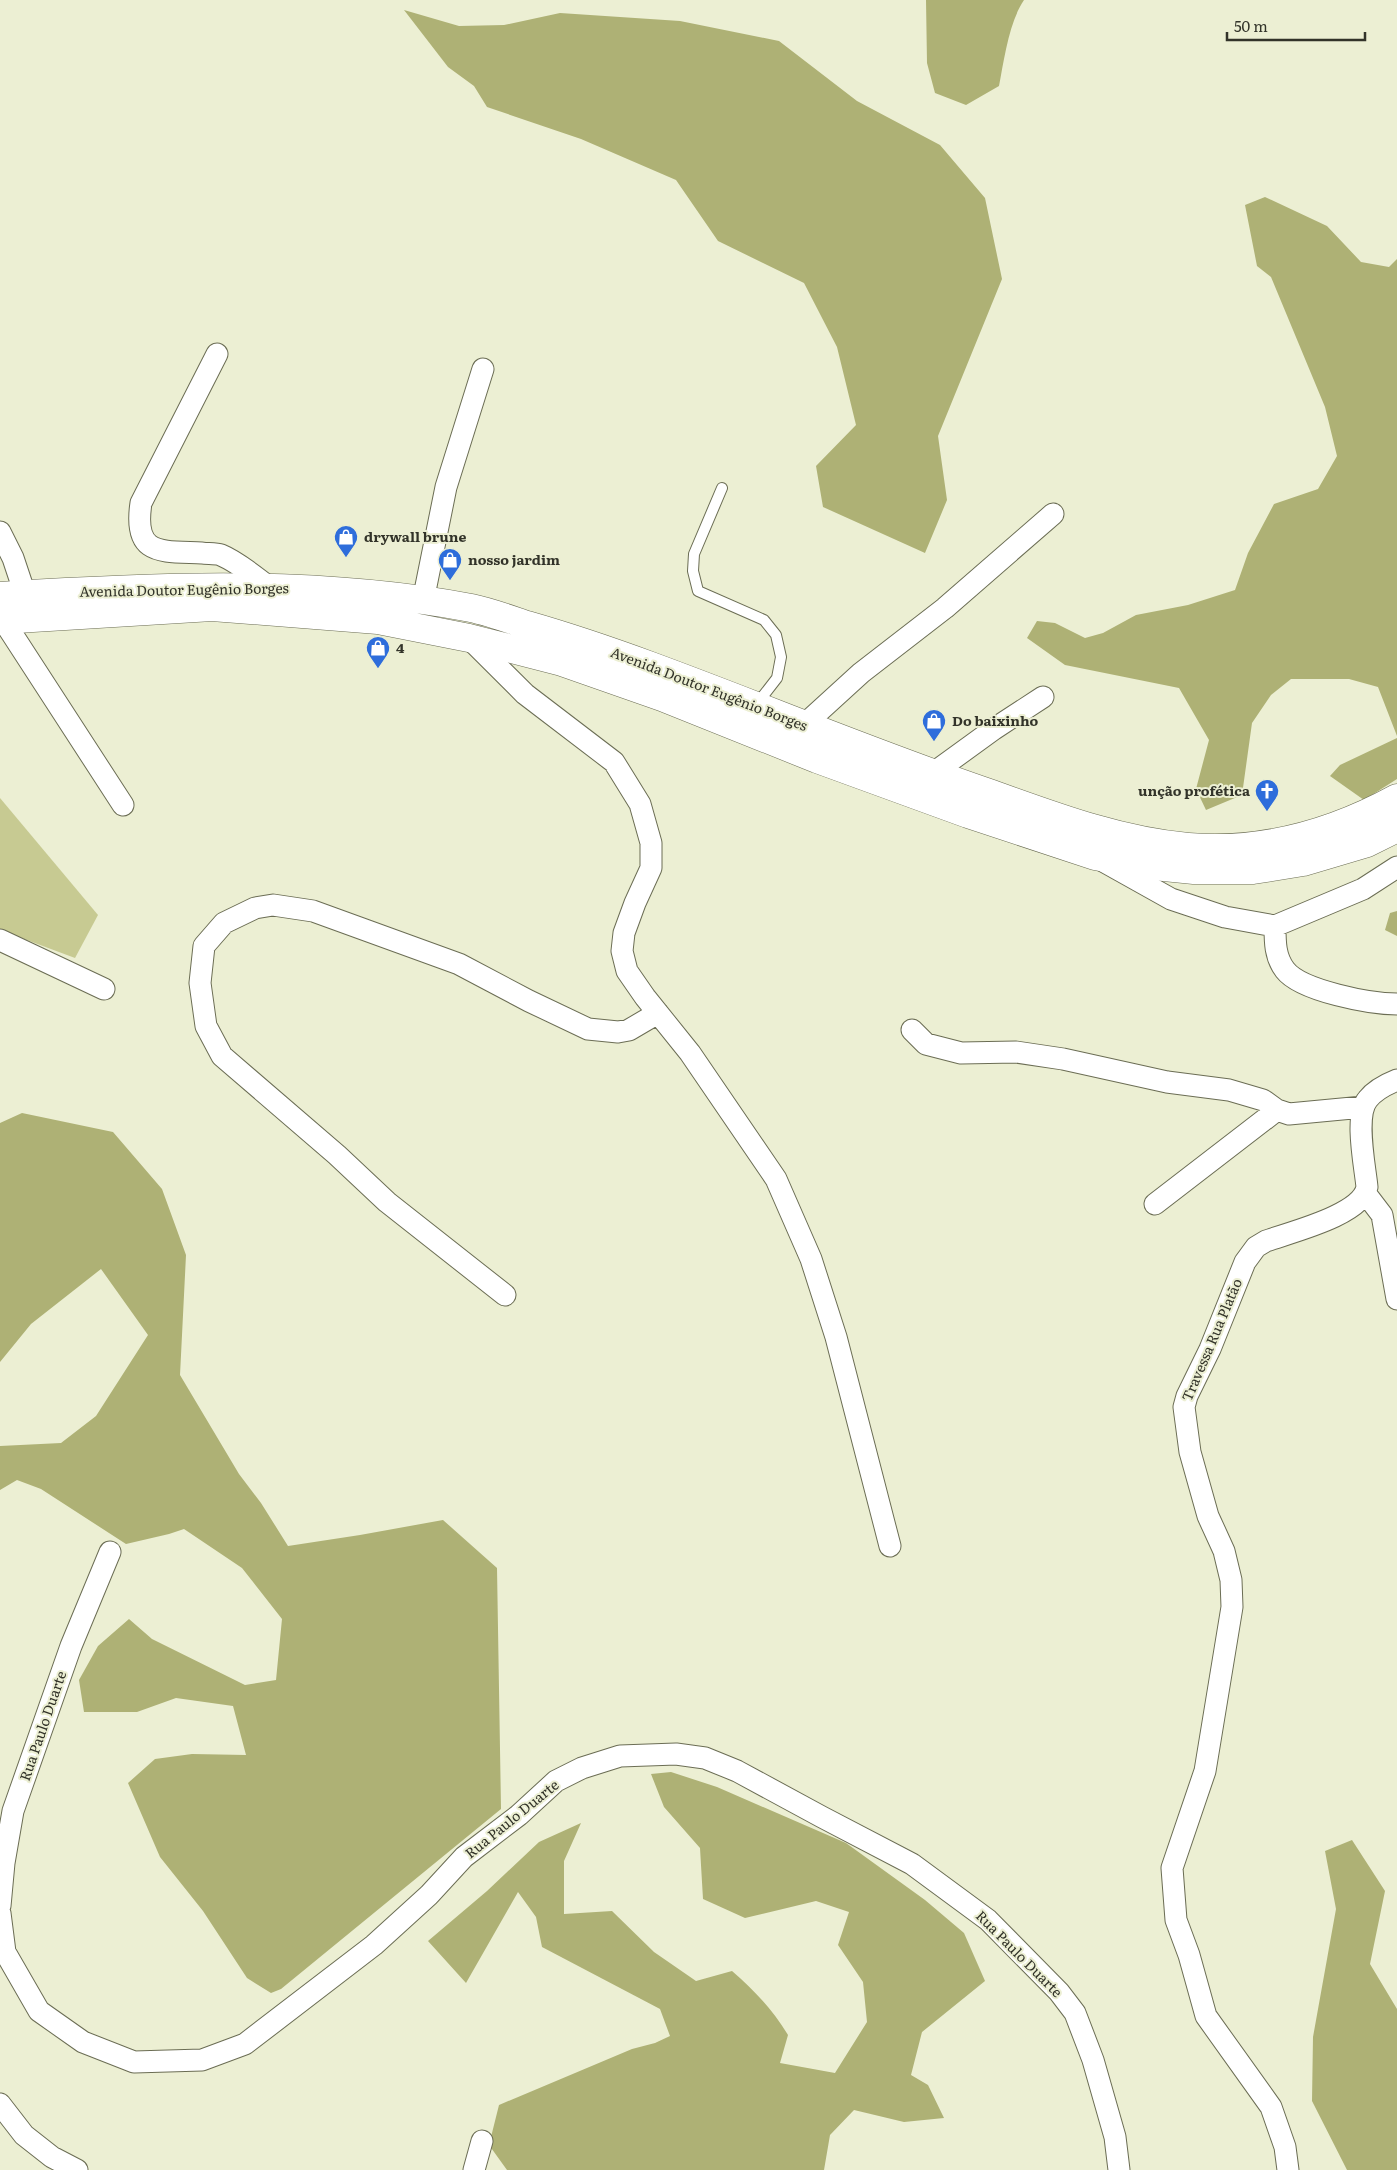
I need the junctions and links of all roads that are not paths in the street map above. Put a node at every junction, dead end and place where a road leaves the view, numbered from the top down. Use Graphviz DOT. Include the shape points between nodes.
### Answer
graph roads {
  1 [pos="217,354"];
  2 [pos="483,369"];
  3 [pos="722,488"];
  4 [pos="1053,514"];
  5 [pos="0,532"];
  6 [pos="269,587"];
  7 [pos="423,601"];
  8 [pos="7,608"];
  9 [pos="469,638"];
  10 [pos="1043,697"];
  11 [pos="756,706"];
  12 [pos="804,725"];
  13 [pos="932,774"];
  14 [pos="1397,798"];
  15 [pos="123,805"];
  16 [pos="1397,828"];
  17 [pos="1095,856"];
  18 [pos="1397,867"];
  19 [pos="1275,926"];
  20 [pos="0,940"];
  21 [pos="104,989"];
  22 [pos="1397,1004"];
  23 [pos="658,1013"];
  24 [pos="912,1030"];
  25 [pos="1397,1080"];
  26 [pos="1363,1107"];
  27 [pos="1277,1110"];
  28 [pos="1366,1194"];
  29 [pos="1155,1204"];
  30 [pos="505,1295"];
  31 [pos="1397,1298"];
  32 [pos="890,1546"];
  33 [pos="110,1552"];
  34 [pos="6,1805"];
  35 [pos="0,1906"];
  36 [pos="0,1913"];
  37 [pos="0,2104"];
  38 [pos="482,2141"];
  39 [pos="77,2170"];
  40 [pos="474,2170"];
  41 [pos="1119,2170"];
  42 [pos="1288,2170"];
  1 -- 6 [label="street" via="141,503 139,526 150,548 220,554"];
  2 -- 7 [label="street" via="446,487"];
  3 -- 11 [label="lane" via="694,554 693,571 698,592 764,620 776,636 781,657 777,678"];
  4 -- 12 [label="street" via="945,608 861,673"];
  5 -- 8 [label="street" via="13,558"];
  6 -- 7 [label="highway, Avenida Doutor Eugênio Borges" via="379,594"];
  6 -- 8 [label="highway, Avenida Doutor Eugênio Borges" via="108,589"];
  7 -- 11 [label="highway, Avenida Doutor Eugênio Borges" via="474,609 591,644"];
  8 -- 9 [label="highway, Avenida Doutor Eugênio Borges" via="212,607 378,620"];
  8 -- 15 [label="street"];
  9 -- 17 [label="highway, Avenida Doutor Eugênio Borges" via="562,662 968,814"];
  9 -- 23 [label="street" via="525,694 614,762 640,804 651,843 651,868 624,933 622,951 627,971"];
  10 -- 13 [label="street"];
  11 -- 12 [label="highway, Avenida Doutor Eugênio Borges"];
  12 -- 13 [label="highway, Avenida Doutor Eugênio Borges"];
  13 -- 14 [label="highway, Avenida Doutor Eugênio Borges" via="1072,823 1139,841 1190,847 1249,847 1301,838 1362,817"];
  16 -- 17 [label="highway, Avenida Doutor Eugênio Borges" via="1367,843 1303,862 1253,870 1194,870"];
  17 -- 19 [label="street" via="1170,899 1225,917"];
  18 -- 19 [label="street" via="1363,889"];
  19 -- 22 [label="street" via="1275,952 1285,970 1297,980 1321,990 1378,1004"];
  20 -- 21 [label="street"];
  23 -- 30 [label="street" via="629,1030 588,1030 459,964 313,911 273,905 256,908 224,923 204,946 200,983 206,1026 222,1056 387,1202"];
  23 -- 32 [label="street" via="690,1053 776,1179 811,1259 836,1337"];
  24 -- 27 [label="street" via="926,1044 961,1053 1016,1052 1064,1059 1167,1082 1229,1090 1263,1100"];
  25 -- 26 [label="street" via="1368,1098"];
  26 -- 27 [label="street" via="1289,1114"];
  26 -- 28 [label="street"];
  27 -- 29 [label="street"];
  28 -- 31 [label="street" via="1382,1215"];
  28 -- 42 [label="street, Travessa Rua Platão" via="1339,1214 1256,1247 1245,1262 1187,1396 1184,1416 1190,1452 1208,1516 1224,1551 1231,1580 1232,1606 1205,1771 1172,1868 1176,1920 1206,2016 1271,2107 1285,2147"];
  33 -- 34 [label="street, Rua Paulo Duarte"];
  34 -- 35 [label="street, Rua Paulo Duarte"];
  36 -- 41 [label="street, Rua Paulo Duarte" via="5,1952 39,2011 83,2042 134,2062 202,2060 245,2044 374,1945 429,1895 464,1857 519,1815 556,1781 582,1768 620,1756 676,1754 705,1758 736,1771 912,1864 988,1920 1076,2013 1094,2060 1115,2137"];
  37 -- 39 [label="street" via="24,2135 52,2157"];
  38 -- 40 [label="street"];
}
